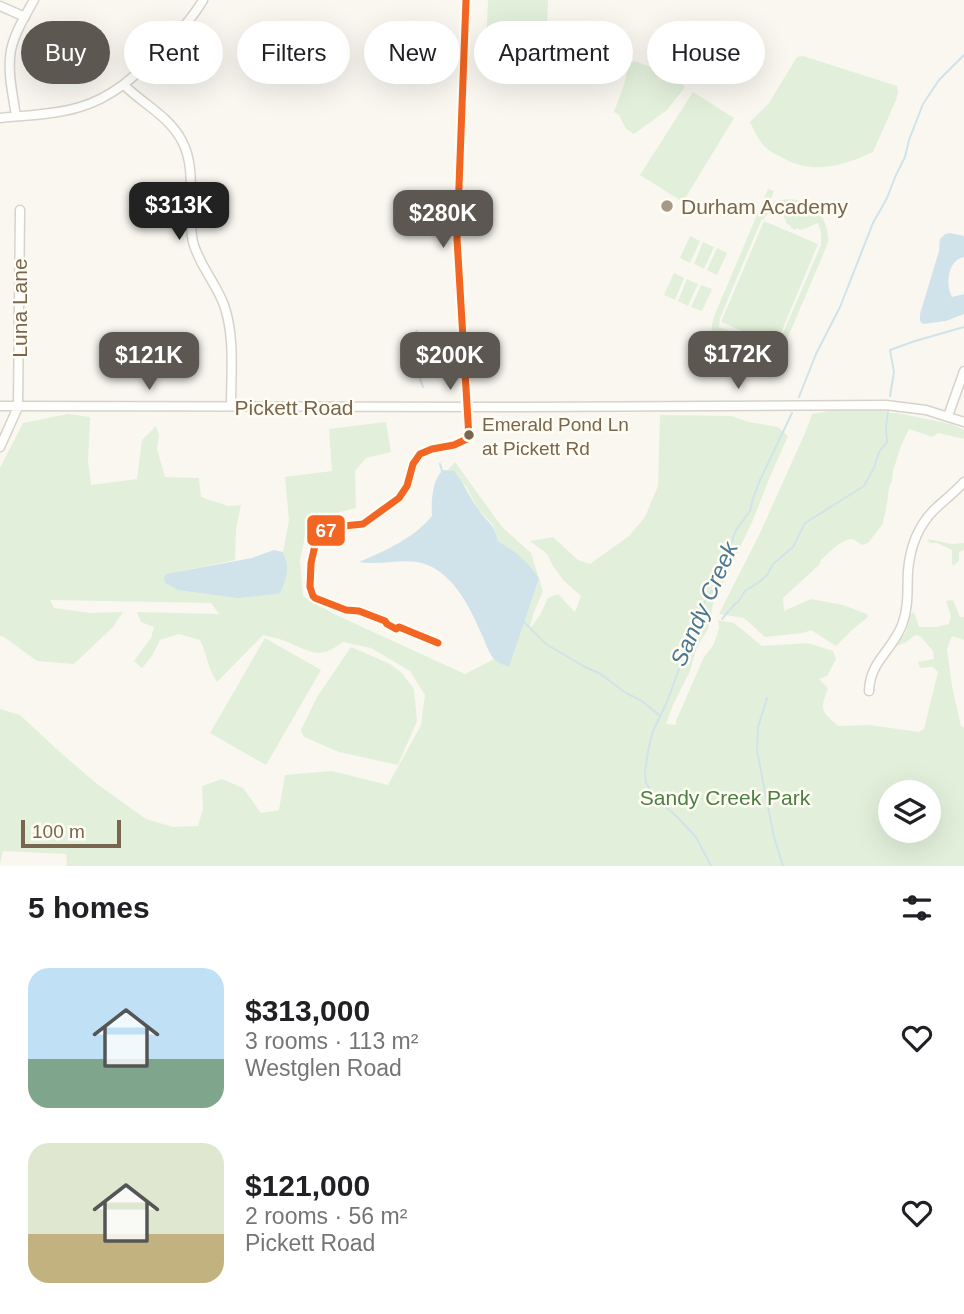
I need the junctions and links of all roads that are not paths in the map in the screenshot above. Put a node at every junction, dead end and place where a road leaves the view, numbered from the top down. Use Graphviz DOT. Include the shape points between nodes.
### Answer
graph roads {
  1 [pos="34,0"];
  2 [pos="203,0"];
  3 [pos="466,0"];
  4 [pos="0,6"];
  5 [pos="24,17"];
  6 [pos="124,85"];
  7 [pos="16,116"];
  8 [pos="0,118"];
  9 [pos="20,210"];
  10 [pos="964,370"];
  11 [pos="0,406"];
  12 [pos="231,406"];
  13 [pos="19,407"];
  14 [pos="468,407"];
  15 [pos="948,416"];
  16 [pos="964,422"];
  17 [pos="0,447"];
  18 [pos="964,482"];
  19 [pos="438,643"];
  20 [pos="869,691"];
  1 -- 5 [label="street"];
  2 -- 6 [label="street" via="191,20"];
  3 -- 14 [label="street" via="457,239"];
  4 -- 5 [label="street"];
  5 -- 7 [label="street" via="10,53"];
  6 -- 7 [label="street" via="72,110"];
  6 -- 12 [label="street" via="166,120 185,148 194,244 229,324"];
  7 -- 8 [label="street"];
  9 -- 13 [label="street, Luna Lane"];
  10 -- 15 [label="street"];
  11 -- 13 [label="street, Pickett Road"];
  12 -- 13 [label="street, Pickett Road"];
  12 -- 14 [label="street, Pickett Road"];
  13 -- 17 [label="street"];
  14 -- 15 [label="street, Pickett Road" via="886,405"];
  14 -- 19 [label="street" via="469,438 420,454 399,498 363,524 322,532 310,562 310,587 316,598"];
  15 -- 16 [label="street, Pickett Road"];
  18 -- 20 [label="street" via="917,534 903,623 872,672"];
}
